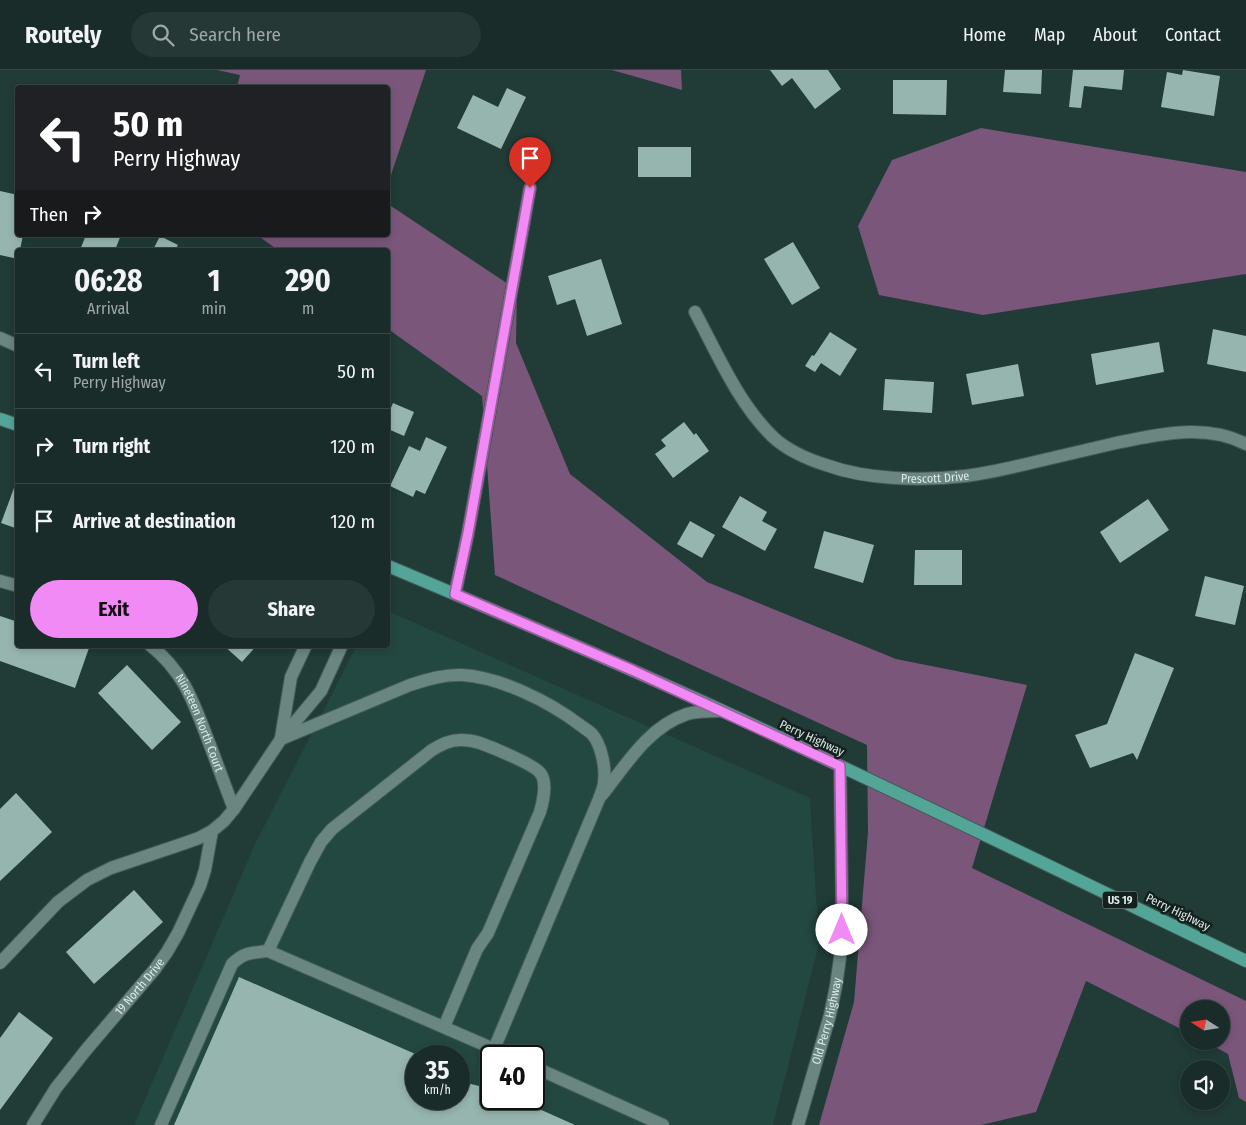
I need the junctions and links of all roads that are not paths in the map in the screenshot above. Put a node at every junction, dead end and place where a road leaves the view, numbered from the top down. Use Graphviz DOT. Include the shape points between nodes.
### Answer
graph roads {
  1 [pos="530,188"];
  2 [pos="695,312"];
  3 [pos="0,338"];
  4 [pos="15,345"];
  5 [pos="0,419"];
  6 [pos="15,424"];
  7 [pos="1246,444"];
  8 [pos="390,567"];
  9 [pos="0,581"];
  10 [pos="15,585"];
  11 [pos="455,594"];
  12 [pos="154,648"];
  13 [pos="305,648"];
  14 [pos="341,648"];
  15 [pos="722,711"];
  16 [pos="281,739"];
  17 [pos="840,766"];
  18 [pos="599,799"];
  19 [pos="234,809"];
  20 [pos="212,830"];
  21 [pos="268,951"];
  22 [pos="1246,961"];
  23 [pos="0,963"];
  24 [pos="444,1027"];
  25 [pos="485,1045"];
  26 [pos="496,1045"];
  27 [pos="545,1072"];
  28 [pos="33,1125"];
  29 [pos="162,1125"];
  30 [pos="664,1125"];
  31 [pos="798,1125"];
  1 -- 11 [label="street"];
  2 -- 7 [label="street, Prescott Drive" via="736,390 774,438 794,452 842,471 896,478 964,476 1172,433 1219,434"];
  3 -- 4 [label="street"];
  5 -- 6 [label="main road"];
  8 -- 11 [label="main road, Perry Highway / US 19"];
  9 -- 10 [label="street"];
  11 -- 15 [label="main road, Perry Highway / US 19"];
  12 -- 19 [label="street, Nineteen North Court" via="179,675 190,695"];
  13 -- 16 [label="street" via="291,677"];
  14 -- 16 [label="street" via="321,691"];
  15 -- 17 [label="main road, Perry Highway / US 19"];
  15 -- 18 [label="street" via="689,714 665,725 644,742"];
  16 -- 18 [label="street" via="428,678 444,675 479,677 543,700 592,734 600,750 604,770"];
  16 -- 19 [label="street"];
  17 -- 22 [label="main road, Perry Highway / US 19"];
  17 -- 31 [label="street, Old Perry Highway" via="840,958 830,1015"];
  18 -- 26 [label="street"];
  19 -- 20 [label="street"];
  20 -- 23 [label="street" via="87,880 58,902"];
  20 -- 28 [label="street, 19 North Drive" via="200,886 167,952 62,1080"];
  21 -- 24 [label="street"];
  21 -- 24 [label="street" via="310,862 332,829 432,750 448,742 478,742 532,766 542,774 543,800 488,933 477,949"];
  21 -- 29 [label="street" via="248,953 232,964"];
  24 -- 25 [label="street"];
  27 -- 30 [label="street"];
}
